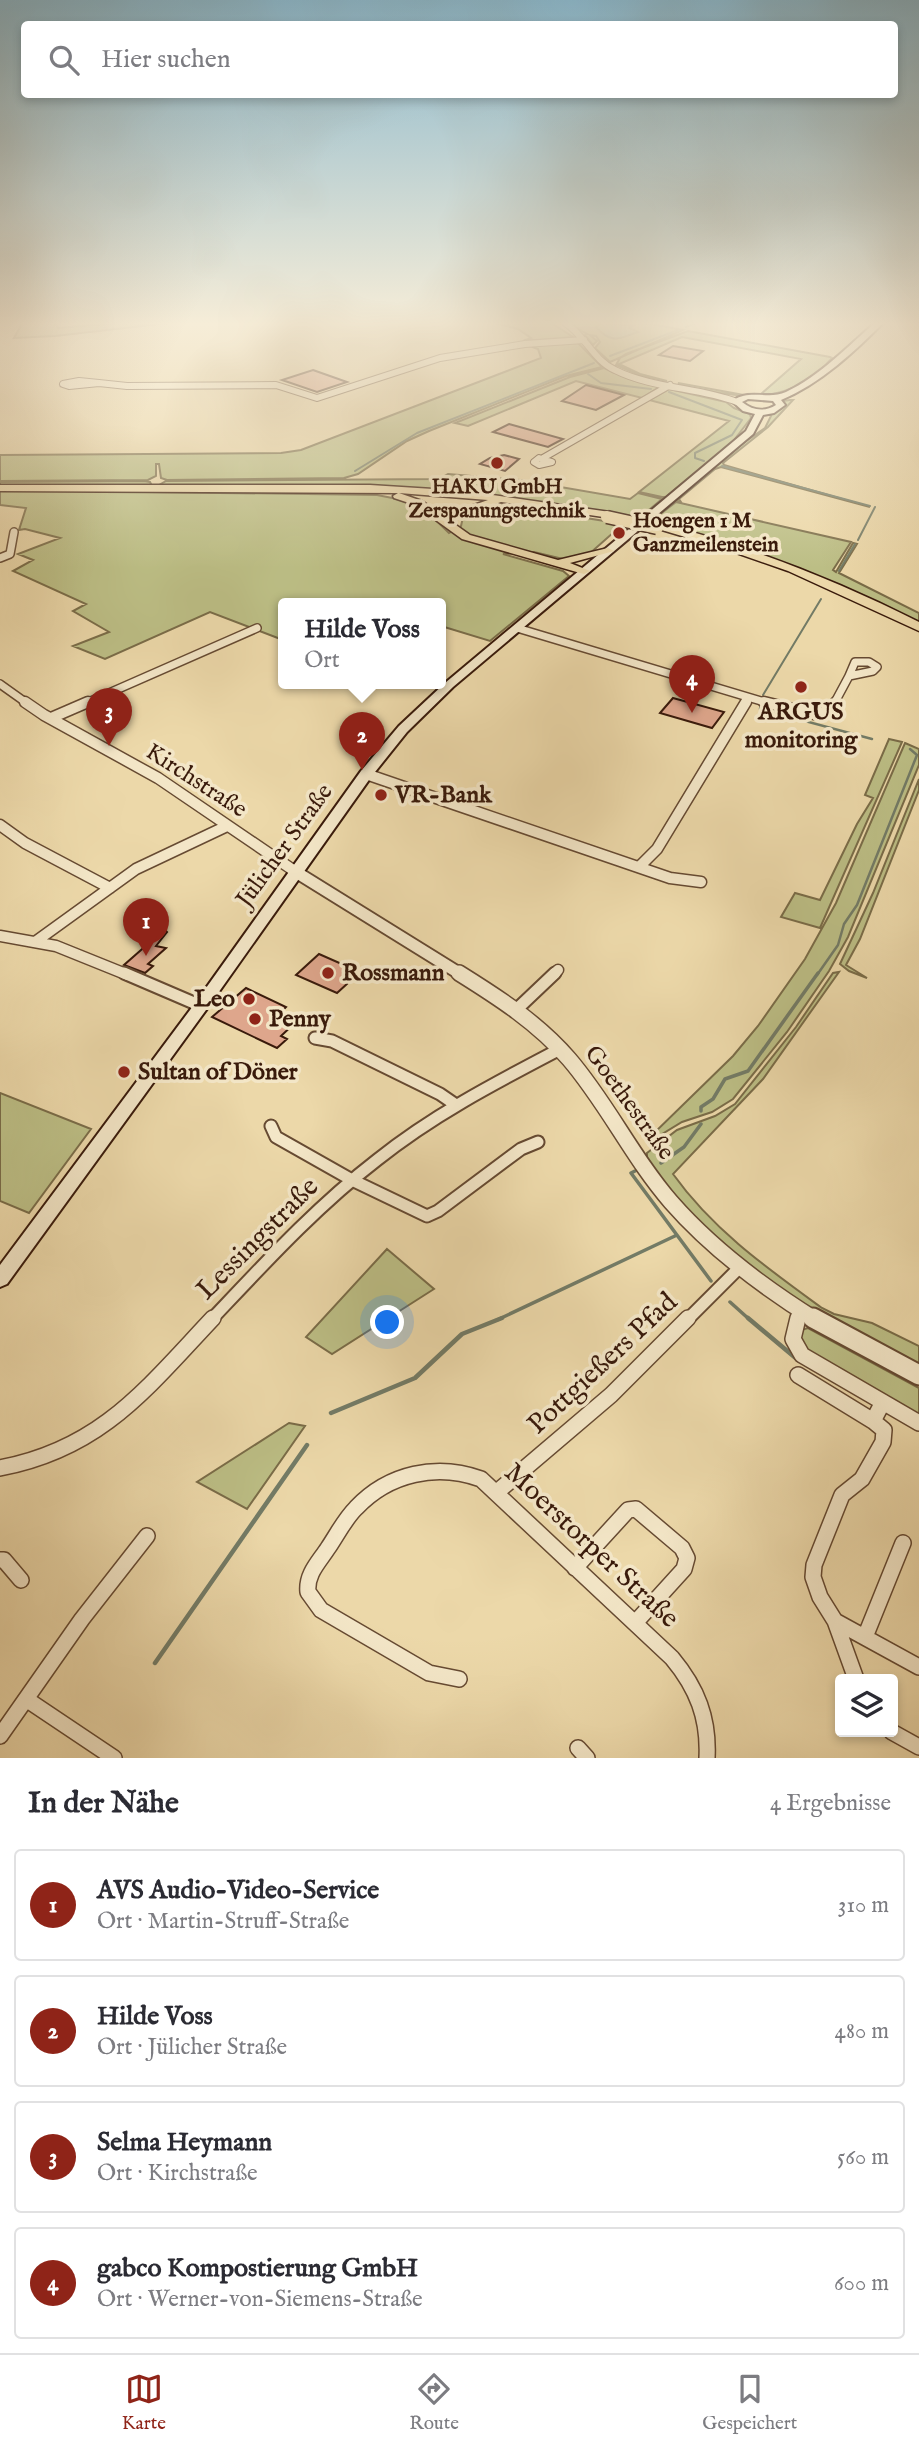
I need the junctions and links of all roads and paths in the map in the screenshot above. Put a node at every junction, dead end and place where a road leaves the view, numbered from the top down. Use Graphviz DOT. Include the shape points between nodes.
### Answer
graph roads {
  1 [pos="636,404"];
  2 [pos="741,404"];
  3 [pos="781,404"];
  4 [pos="760,412"];
  5 [pos="543,458"];
  6 [pos="173,487"];
  7 [pos="0,488"];
  8 [pos="365,491"];
  9 [pos="461,495"];
  10 [pos="500,502"];
  11 [pos="458,514"];
  12 [pos="608,516"];
  13 [pos="443,521"];
  14 [pos="14,532"];
  15 [pos="463,536"];
  16 [pos="608,551"];
  17 [pos="0,558"];
  18 [pos="553,562"];
  19 [pos="584,571"];
  20 [pos="919,627"];
  21 [pos="257,628"];
  22 [pos="517,628"];
  23 [pos="849,676"];
  24 [pos="446,683"];
  25 [pos="0,684"];
  26 [pos="440,689"];
  27 [pos="748,698"];
  28 [pos="51,718"];
  29 [pos="366,774"];
  30 [pos="0,825"];
  31 [pos="227,826"];
  32 [pos="639,867"];
  33 [pos="296,872"];
  34 [pos="701,882"];
  35 [pos="110,888"];
  36 [pos="0,936"];
  37 [pos="35,942"];
  38 [pos="558,970"];
  39 [pos="201,1006"];
  40 [pos="516,1010"];
  41 [pos="315,1038"];
  42 [pos="560,1049"];
  43 [pos="456,1105"];
  44 [pos="271,1126"];
  45 [pos="538,1142"];
  46 [pos="352,1180"];
  47 [pos="739,1268"];
  48 [pos="0,1279"];
  49 [pos="801,1312"];
  50 [pos="798,1375"];
  51 [pos="919,1375"];
  52 [pos="883,1402"];
  53 [pos="873,1422"];
  54 [pos="919,1423"];
  55 [pos="0,1468"];
  56 [pos="497,1492"];
  57 [pos="147,1536"];
  58 [pos="903,1543"];
  59 [pos="0,1560"];
  60 [pos="575,1567"];
  61 [pos="21,1580"];
  62 [pos="835,1621"];
  63 [pos="635,1623"];
  64 [pos="865,1637"];
  65 [pos="919,1667"];
  66 [pos="854,1674"];
  67 [pos="459,1679"];
  68 [pos="26,1699"];
  69 [pos="0,1735"];
  70 [pos="898,1735"];
  71 [pos="919,1747"];
  72 [pos="114,1758"];
  73 [pos="707,1758"];
  1 -- 5 [label="street"];
  2 -- 4 [label="main road"];
  3 -- 4 [label="main road, Jülicher Straße"];
  4 -- 16 [label="main road, Jülicher Straße" via="750,432"];
  6 -- 7 [label="main road"];
  6 -- 8 [label="main road"];
  6 -- 9 [label="main road" via="370,488"];
  8 -- 9 [label="main road"];
  8 -- 13 [label="main road" via="415,500"];
  9 -- 10 [label="main road"];
  9 -- 11 [label="main road"];
  9 -- 12 [label="main road"];
  9 -- 13 [label="main road"];
  10 -- 11 [label="main road"];
  10 -- 12 [label="main road"];
  11 -- 15 [label="main road" via="456,523"];
  12 -- 20 [label="main road, bridge" via="726,548"];
  13 -- 15 [label="main road"];
  14 -- 17 [label="street" via="9,554"];
  15 -- 18 [label="main road"];
  16 -- 18 [label="main road"];
  16 -- 19 [label="main road, Jülicher Straße"];
  18 -- 19 [label="main road"];
  19 -- 22 [label="main road, Jülicher Straße"];
  21 -- 28 [label="street"];
  22 -- 24 [label="main road, Jülicher Straße"];
  22 -- 27 [label="street"];
  23 -- 27 [label="street" via="834,706 818,716"];
  25 -- 28 [label="street, Kirchstraße"];
  26 -- 29 [label="main road, Jülicher Straße"];
  27 -- 32 [label="street" via="657,849"];
  28 -- 31 [label="street, Kirchstraße" via="158,779"];
  29 -- 32 [label="street"];
  29 -- 33 [label="main road, Jülicher Straße"];
  30 -- 35 [label="street" via="24,843"];
  31 -- 33 [label="street, Kirchstraße"];
  31 -- 35 [label="street" via="136,869"];
  32 -- 34 [label="street"];
  33 -- 39 [label="main road, Jülicher Straße"];
  33 -- 40 [label="street, Goethestraße"];
  35 -- 37 [label="street"];
  36 -- 37 [label="street"];
  37 -- 39 [label="street" via="83,956"];
  38 -- 40 [label="street"];
  39 -- 48 [label="main road, Jülicher Straße"];
  40 -- 42 [label="street, Goethestraße"];
  41 -- 43 [label="street" via="332,1041"];
  42 -- 43 [label="street, Lessingstraße"];
  42 -- 47 [label="street, Goethestraße" via="595,1090 631,1150 673,1204"];
  43 -- 46 [label="street, Lessingstraße"];
  44 -- 46 [label="street" via="276,1137"];
  45 -- 46 [label="street" via="521,1149 427,1216"];
  46 -- 55 [label="street, Lessingstraße" via="117,1417 71,1448"];
  47 -- 49 [label="street, Goethestraße"];
  47 -- 56 [label="street, Pottgießers Pfad" via="611,1395"];
  49 -- 51 [label="street, Goethestraße"];
  49 -- 52 [label="street" via="791,1336 802,1355"];
  50 -- 53 [label="street"];
  52 -- 53 [label="street"];
  52 -- 54 [label="street"];
  53 -- 62 [label="street" via="884,1430 883,1442 862,1479 842,1495 814,1565 820,1597"];
  56 -- 60 [label="street, Moerstorper Straße"];
  56 -- 67 [label="street, Moerstorper Straße" via="463,1470 424,1471 402,1478 362,1502 349,1516 308,1582 312,1602 321,1610 429,1673"];
  57 -- 68 [label="street"];
  58 -- 64 [label="street"];
  59 -- 61 [label="street"];
  60 -- 63 [label="street, Moerstorper Straße"];
  60 -- 63 [label="street" via="628,1510 636,1509 682,1548 687,1558 684,1569"];
  62 -- 64 [label="street"];
  62 -- 66 [label="street"];
  63 -- 73 [label="street, Moerstorper Straße" via="688,1676 701,1699 709,1739"];
  64 -- 65 [label="street"];
  68 -- 69 [label="street"];
  68 -- 72 [label="street"];
  70 -- 71 [label="street"];
}
